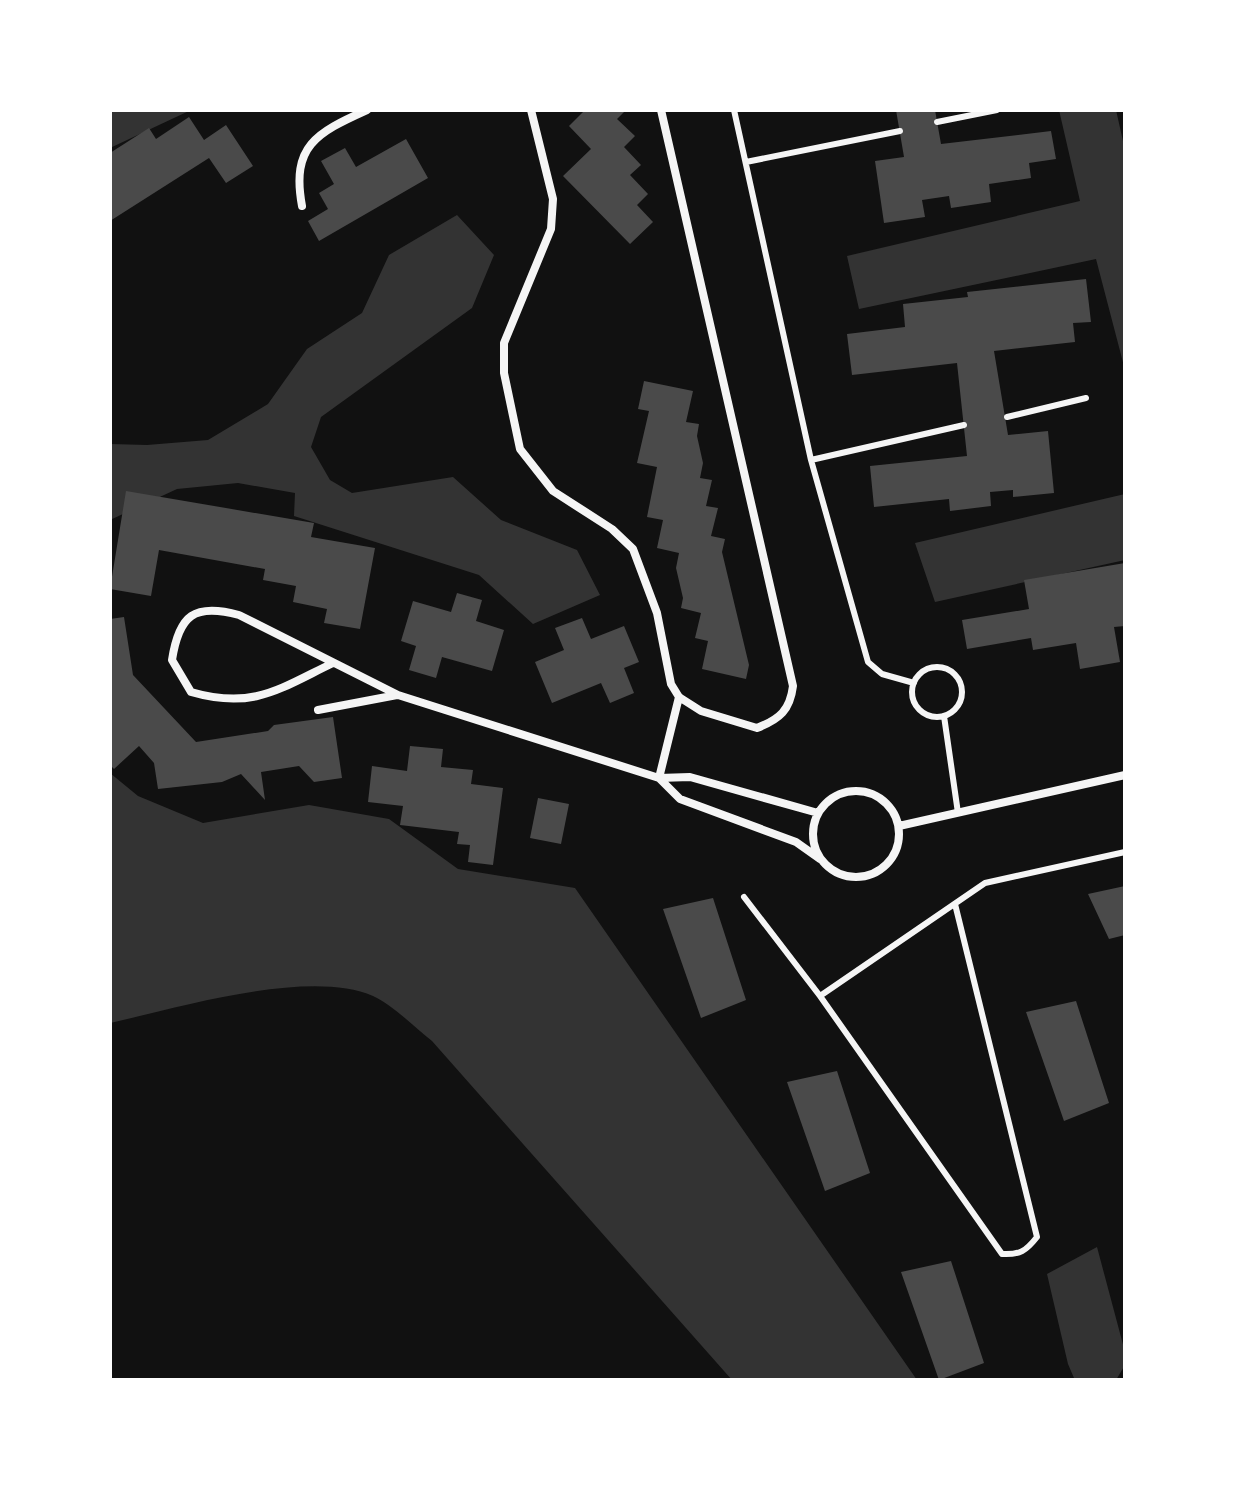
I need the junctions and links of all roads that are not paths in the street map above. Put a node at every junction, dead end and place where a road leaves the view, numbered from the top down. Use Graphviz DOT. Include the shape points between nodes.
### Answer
graph roads {
  1 [pos="367,110"];
  2 [pos="531,110"];
  3 [pos="661,110"];
  4 [pos="734,110"];
  5 [pos="997,110"];
  6 [pos="937,122"];
  7 [pos="900,131"];
  8 [pos="746,162"];
  9 [pos="302,206"];
  10 [pos="1086,398"];
  11 [pos="1007,417"];
  12 [pos="964,425"];
  13 [pos="811,460"];
  14 [pos="333,663"];
  15 [pos="914,683"];
  16 [pos="398,695"];
  17 [pos="679,697"];
  18 [pos="318,710"];
  19 [pos="944,716"];
  20 [pos="1125,775"];
  21 [pos="659,778"];
  22 [pos="818,813"];
  23 [pos="958,813"];
  24 [pos="899,826"];
  25 [pos="1125,852"];
  26 [pos="824,862"];
  27 [pos="744,897"];
  28 [pos="955,904"];
  29 [pos="820,996"];
  1 -- 9 [label="street" via="332,126 301,155 297,177"];
  2 -- 17 [label="street" via="553,199 544,251 504,343 511,419 520,449 544,481 633,549"];
  3 -- 17 [label="street" via="793,686 790,705 776,720 757,728 701,711"];
  4 -- 8 [label="lane"];
  5 -- 6 [label="lane"];
  7 -- 8 [label="lane"];
  8 -- 13 [label="lane"];
  10 -- 11 [label="lane"];
  12 -- 13 [label="lane"];
  13 -- 15 [label="lane" via="868,662 882,674"];
  14 -- 14 [label="street" via="279,689 231,701 191,692 172,660 181,625 193,614 214,609 239,615"];
  14 -- 16 [label="street"];
  15 -- 19 [label="lane" via="915,704 933,717"];
  15 -- 19 [label="lane" via="922,671 936,666 960,680 963,694 957,708"];
  16 -- 18 [label="street"];
  16 -- 21 [label="street"];
  17 -- 21 [label="street"];
  19 -- 23 [label="lane"];
  20 -- 23 [label="street"];
  21 -- 22 [label="street" via="690,777"];
  21 -- 26 [label="street" via="680,799 796,842"];
  22 -- 24 [label="street" via="837,795 863,791 887,803"];
  22 -- 26 [label="street" via="813,839"];
  23 -- 24 [label="street"];
  24 -- 26 [label="street" via="893,856 868,875 837,872"];
  25 -- 28 [label="lane" via="996,879"];
  27 -- 29 [label="lane"];
  28 -- 29 [label="lane"];
  28 -- 29 [label="lane" via="1037,1237 1027,1250 1002,1254"];
}
